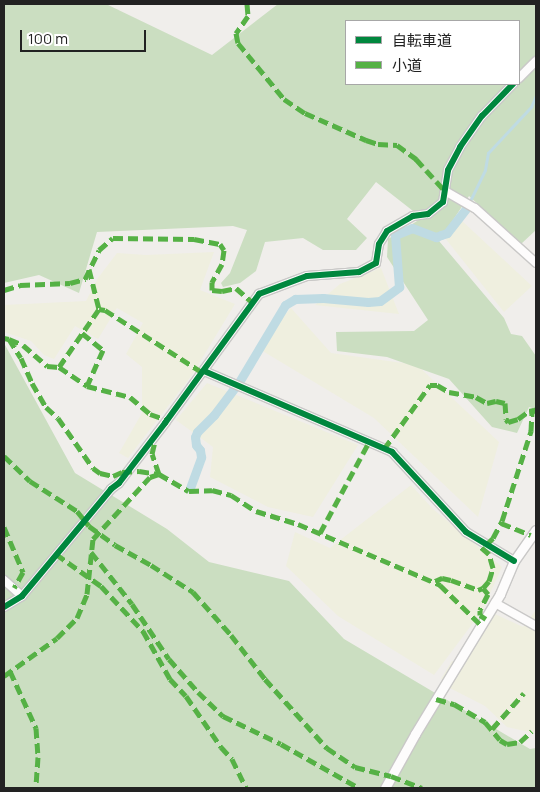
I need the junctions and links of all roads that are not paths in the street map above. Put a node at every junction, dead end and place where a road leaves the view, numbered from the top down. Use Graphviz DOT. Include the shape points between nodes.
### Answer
graph roads {
  1 [pos="536,61"];
  2 [pos="520,77"];
  3 [pos="512,85"];
  4 [pos="445,191"];
  5 [pos="536,263"];
  6 [pos="204,371"];
  7 [pos="536,530"];
  8 [pos="514,561"];
  9 [pos="4,580"];
  10 [pos="22,596"];
  11 [pos="495,603"];
  12 [pos="4,607"];
  13 [pos="536,626"];
  14 [pos="385,788"];
  1 -- 2 [label="street"];
  3 -- 4 [label="street" via="482,116 460,147 448,170"];
  4 -- 5 [label="street" via="476,208"];
  4 -- 6 [label="street" via="443,202 435,210 412,216 386,231 379,244 376,263 368,268 348,274 307,276 259,294"];
  6 -- 8 [label="street" via="392,452 466,532"];
  6 -- 10 [label="street" via="119,483"];
  7 -- 8 [label="street"];
  8 -- 11 [label="street"];
  9 -- 10 [label="street"];
  10 -- 12 [label="street"];
  11 -- 13 [label="street"];
  11 -- 14 [label="street" via="414,734"];
}
